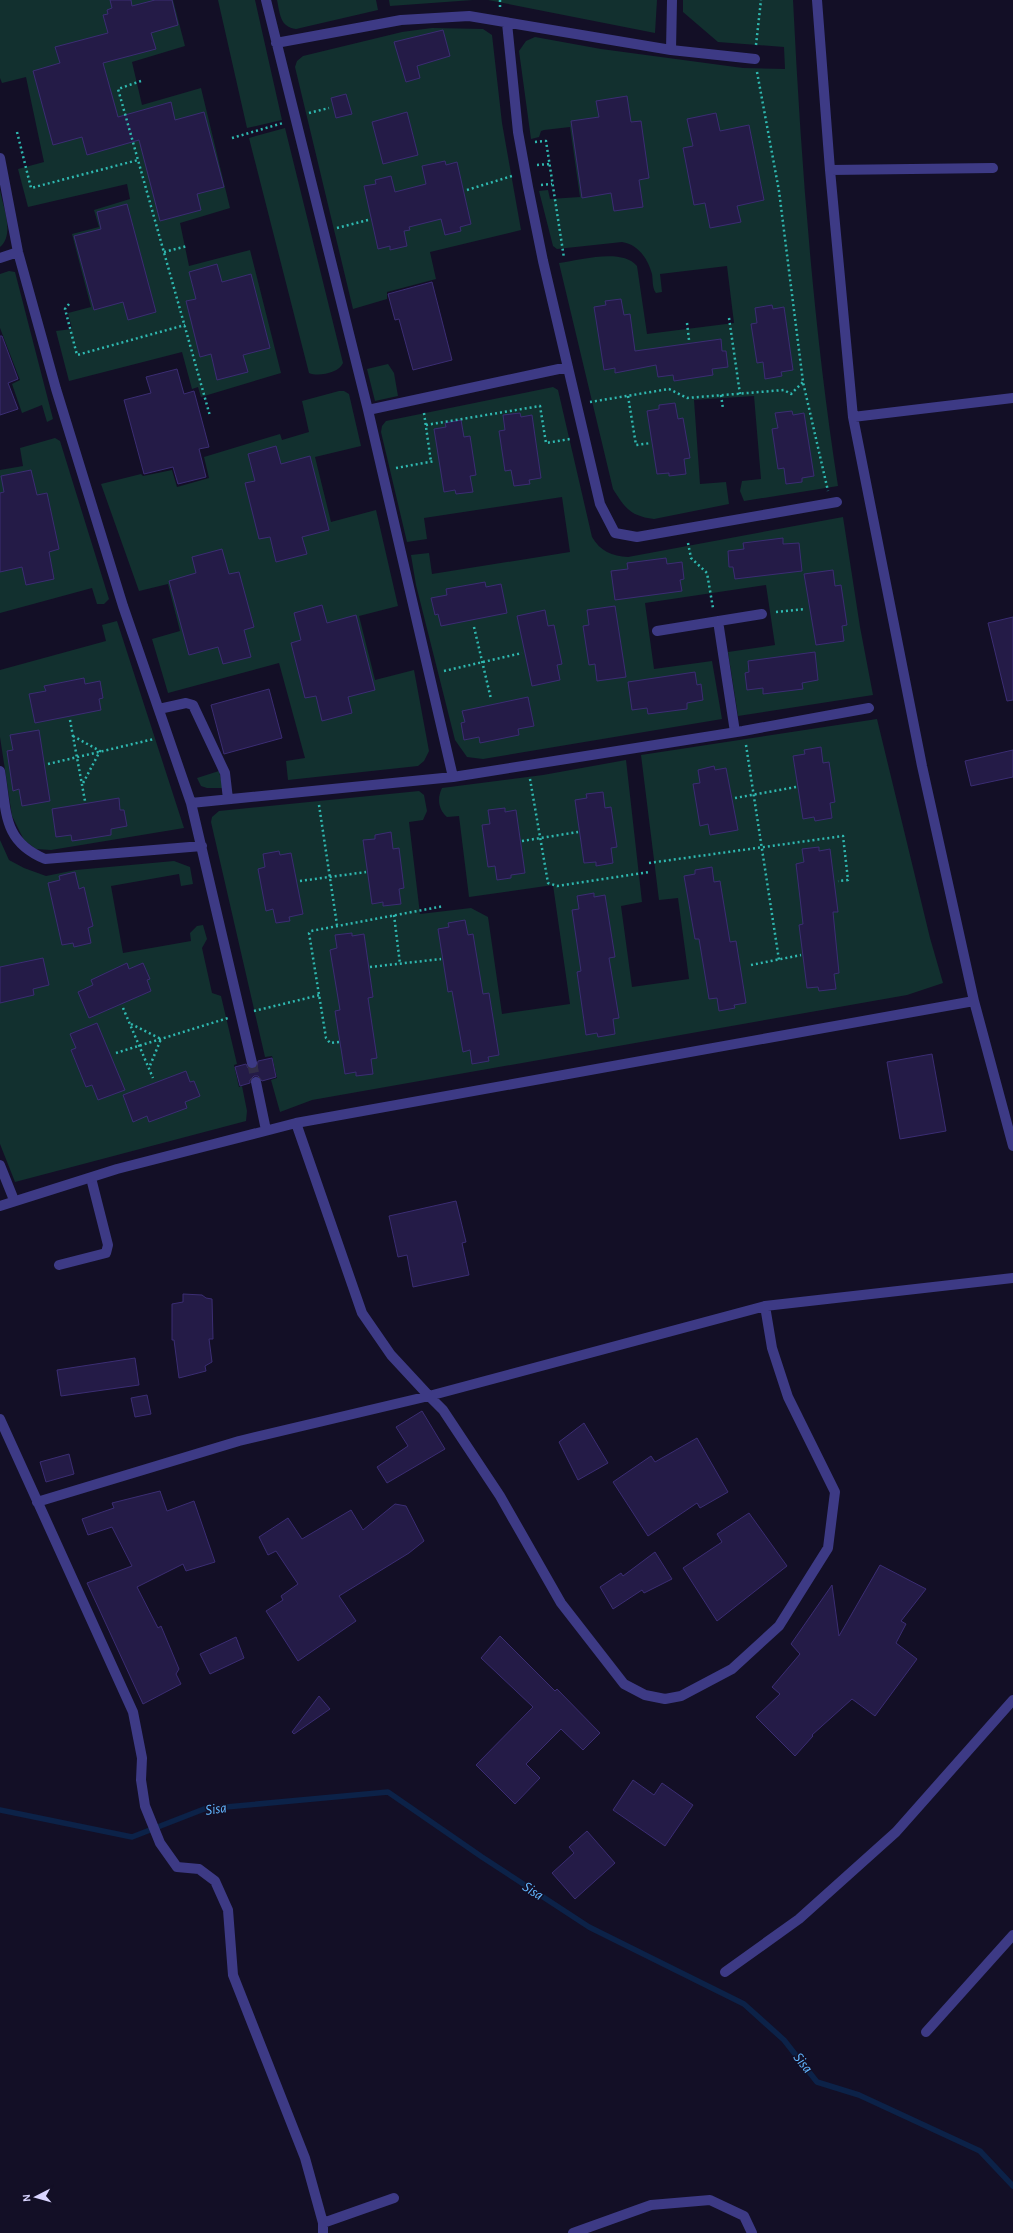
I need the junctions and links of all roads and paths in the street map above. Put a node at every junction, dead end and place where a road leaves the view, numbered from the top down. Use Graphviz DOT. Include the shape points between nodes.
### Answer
graph roads {
  1 [pos="266,0"];
  2 [pos="672,0"];
  3 [pos="761,0"];
  4 [pos="817,0"];
  5 [pos="508,23"];
  6 [pos="276,43"];
  7 [pos="671,50"];
  8 [pos="755,59"];
  9 [pos="142,81"];
  10 [pos="329,108"];
  11 [pos="294,118"];
  12 [pos="17,132"];
  13 [pos="232,138"];
  14 [pos="546,141"];
  15 [pos="0,158"];
  16 [pos="138,160"];
  17 [pos="993,168"];
  18 [pos="830,170"];
  19 [pos="526,172"];
  20 [pos="467,190"];
  21 [pos="368,220"];
  22 [pos="323,231"];
  23 [pos="187,246"];
  24 [pos="18,252"];
  25 [pos="164,252"];
  26 [pos="0,258"];
  27 [pos="564,258"];
  28 [pos="69,304"];
  29 [pos="730,318"];
  30 [pos="687,323"];
  31 [pos="184,325"];
  32 [pos="689,340"];
  33 [pos="568,367"];
  34 [pos="803,382"];
  35 [pos="740,394"];
  36 [pos="722,395"];
  37 [pos="628,396"];
  38 [pos="1013,398"];
  39 [pos="422,399"];
  40 [pos="577,404"];
  41 [pos="724,409"];
  42 [pos="368,410"];
  43 [pos="210,416"];
  44 [pos="853,417"];
  45 [pos="426,425"];
  46 [pos="584,436"];
  47 [pos="651,443"];
  48 [pos="435,461"];
  49 [pos="431,462"];
  50 [pos="382,471"];
  51 [pos="834,503"];
  52 [pos="686,529"];
  53 [pos="805,609"];
  54 [pos="762,614"];
  55 [pos="716,621"];
  56 [pos="474,627"];
  57 [pos="657,631"];
  58 [pos="522,653"];
  59 [pos="483,662"];
  60 [pos="429,674"];
  61 [pos="491,699"];
  62 [pos="869,708"];
  63 [pos="159,709"];
  64 [pos="70,720"];
  65 [pos="739,732"];
  66 [pos="73,736"];
  67 [pos="168,736"];
  68 [pos="100,751"];
  69 [pos="77,757"];
  70 [pos="48,764"];
  71 [pos="527,765"];
  72 [pos="0,771"];
  73 [pos="453,777"];
  74 [pos="82,785"];
  75 [pos="796,787"];
  76 [pos="316,790"];
  77 [pos="754,795"];
  78 [pos="735,798"];
  79 [pos="228,799"];
  80 [pos="85,801"];
  81 [pos="191,803"];
  82 [pos="578,832"];
  83 [pos="540,838"];
  84 [pos="522,841"];
  85 [pos="202,846"];
  86 [pos="762,848"];
  87 [pos="649,862"];
  88 [pos="366,872"];
  89 [pos="650,872"];
  90 [pos="329,877"];
  91 [pos="300,881"];
  92 [pos="838,881"];
  93 [pos="444,906"];
  94 [pos="394,915"];
  95 [pos="336,925"];
  96 [pos="801,955"];
  97 [pos="441,959"];
  98 [pos="779,960"];
  99 [pos="400,964"];
  100 [pos="751,965"];
  101 [pos="370,967"];
  102 [pos="320,995"];
  103 [pos="974,1001"];
  104 [pos="123,1008"];
  105 [pos="241,1014"];
  106 [pos="130,1024"];
  107 [pos="161,1039"];
  108 [pos="339,1042"];
  109 [pos="140,1046"];
  110 [pos="116,1054"];
  111 [pos="252,1063"];
  112 [pos="149,1068"];
  113 [pos="153,1078"];
  114 [pos="256,1082"];
  115 [pos="296,1123"];
  116 [pos="266,1130"];
  117 [pos="1013,1146"];
  118 [pos="0,1165"];
  119 [pos="90,1178"];
  120 [pos="14,1200"];
  121 [pos="0,1206"];
  122 [pos="59,1265"];
  123 [pos="1013,1278"];
  124 [pos="765,1306"];
  125 [pos="429,1396"];
  126 [pos="0,1419"];
  127 [pos="37,1502"];
  128 [pos="1013,1700"];
  129 [pos="1012,1939"];
  130 [pos="725,1972"];
  131 [pos="926,2032"];
  132 [pos="394,2198"];
  133 [pos="323,2228"];
  134 [pos="573,2233"];
  135 [pos="752,2233"];
  1 -- 6 [label="street"];
  2 -- 7 [label="street"];
  3 -- 8 [label="path"];
  4 -- 18 [label="street"];
  5 -- 6 [label="street" via="469,16 401,20"];
  5 -- 7 [label="street"];
  5 -- 19 [label="street" via="518,132"];
  6 -- 11 [label="street"];
  7 -- 8 [label="street"];
  8 -- 34 [label="path" via="779,191"];
  9 -- 16 [label="path" via="118,89"];
  10 -- 11 [label="path"];
  11 -- 13 [label="path"];
  11 -- 22 [label="street"];
  12 -- 16 [label="path" via="31,188"];
  14 -- 27 [label="path"];
  15 -- 24 [label="street"];
  16 -- 25 [label="path"];
  17 -- 18 [label="street"];
  18 -- 44 [label="street"];
  19 -- 20 [label="path"];
  19 -- 33 [label="street" via="543,261"];
  21 -- 22 [label="path"];
  22 -- 42 [label="street"];
  23 -- 25 [label="path"];
  24 -- 26 [label="street"];
  24 -- 63 [label="street" via="56,389 123,606"];
  25 -- 31 [label="path"];
  28 -- 31 [label="path" via="65,309 77,355"];
  29 -- 35 [label="path"];
  30 -- 32 [label="path"];
  31 -- 43 [label="path"];
  33 -- 39 [label="street"];
  33 -- 40 [label="street"];
  34 -- 35 [label="path" via="791,394 784,390"];
  34 -- 51 [label="path"];
  35 -- 36 [label="path"];
  36 -- 37 [label="path" via="687,398 669,389"];
  36 -- 41 [label="path"];
  37 -- 40 [label="path"];
  37 -- 47 [label="path" via="636,446"];
  38 -- 44 [label="street"];
  39 -- 42 [label="street"];
  39 -- 45 [label="path"];
  40 -- 46 [label="street"];
  42 -- 50 [label="street"];
  44 -- 103 [label="street" via="922,766"];
  45 -- 46 [label="path" via="540,406 546,443"];
  45 -- 49 [label="path"];
  46 -- 52 [label="street" via="600,504 615,533 637,537"];
  48 -- 49 [label="path"];
  49 -- 50 [label="path"];
  50 -- 60 [label="street"];
  51 -- 52 [label="street"];
  52 -- 55 [label="path" via="691,558 707,573"];
  53 -- 54 [label="path"];
  54 -- 55 [label="street"];
  55 -- 57 [label="street"];
  55 -- 65 [label="street"];
  56 -- 59 [label="path"];
  58 -- 59 [label="path"];
  59 -- 60 [label="path"];
  59 -- 61 [label="path"];
  60 -- 73 [label="street"];
  62 -- 65 [label="street"];
  63 -- 67 [label="street"];
  63 -- 79 [label="street" via="186,703 193,705 225,773"];
  64 -- 66 [label="path"];
  65 -- 71 [label="street"];
  65 -- 77 [label="path"];
  66 -- 68 [label="path"];
  66 -- 69 [label="path"];
  67 -- 68 [label="path"];
  67 -- 81 [label="street"];
  68 -- 69 [label="path"];
  68 -- 74 [label="path"];
  69 -- 70 [label="path"];
  69 -- 74 [label="path"];
  71 -- 73 [label="street"];
  71 -- 83 [label="path"];
  72 -- 85 [label="street" via="10,827 18,843 29,852 45,859"];
  73 -- 76 [label="street"];
  74 -- 80 [label="path"];
  75 -- 77 [label="path"];
  76 -- 79 [label="street"];
  76 -- 90 [label="path"];
  77 -- 78 [label="path"];
  77 -- 86 [label="path"];
  79 -- 81 [label="street"];
  81 -- 85 [label="street"];
  82 -- 83 [label="path"];
  83 -- 84 [label="path"];
  83 -- 89 [label="path" via="550,884 557,886"];
  85 -- 105 [label="street"];
  86 -- 87 [label="path"];
  86 -- 92 [label="path" via="843,836 848,880"];
  86 -- 98 [label="path"];
  88 -- 90 [label="path"];
  90 -- 91 [label="path"];
  90 -- 95 [label="path"];
  93 -- 94 [label="path"];
  94 -- 95 [label="path"];
  94 -- 99 [label="path"];
  95 -- 102 [label="path" via="313,929 309,933"];
  96 -- 98 [label="path"];
  97 -- 99 [label="path"];
  98 -- 100 [label="path"];
  99 -- 101 [label="path"];
  102 -- 105 [label="path"];
  102 -- 108 [label="path" via="326,1038 330,1043"];
  103 -- 115 [label="street"];
  103 -- 117 [label="street"];
  104 -- 106 [label="path"];
  105 -- 107 [label="path"];
  105 -- 111 [label="street"];
  106 -- 107 [label="path"];
  106 -- 109 [label="path"];
  107 -- 109 [label="path"];
  107 -- 112 [label="path"];
  109 -- 110 [label="path"];
  109 -- 112 [label="path"];
  112 -- 113 [label="path"];
  114 -- 116 [label="street"];
  115 -- 116 [label="street"];
  115 -- 125 [label="street" via="362,1313 391,1355"];
  116 -- 119 [label="street"];
  118 -- 120 [label="street"];
  119 -- 120 [label="street"];
  119 -- 122 [label="street" via="108,1245 106,1253"];
  120 -- 121 [label="street"];
  123 -- 124 [label="street"];
  124 -- 125 [label="street"];
  124 -- 125 [label="street" via="772,1348 788,1397 835,1492 828,1548 779,1626 732,1669 681,1696 665,1699 645,1695 624,1684 561,1603 500,1496 443,1410"];
  125 -- 127 [label="street" via="239,1441"];
  126 -- 127 [label="street"];
  127 -- 133 [label="street" via="133,1712 142,1758 141,1780 145,1806 160,1843 177,1867 199,1869 215,1881 228,1910 233,1975 305,2158"];
  128 -- 130 [label="street" via="896,1832 799,1919"];
  129 -- 131 [label="street"];
  132 -- 133 [label="street"];
  134 -- 135 [label="street" via="651,2204 710,2200 744,2216"];
}
